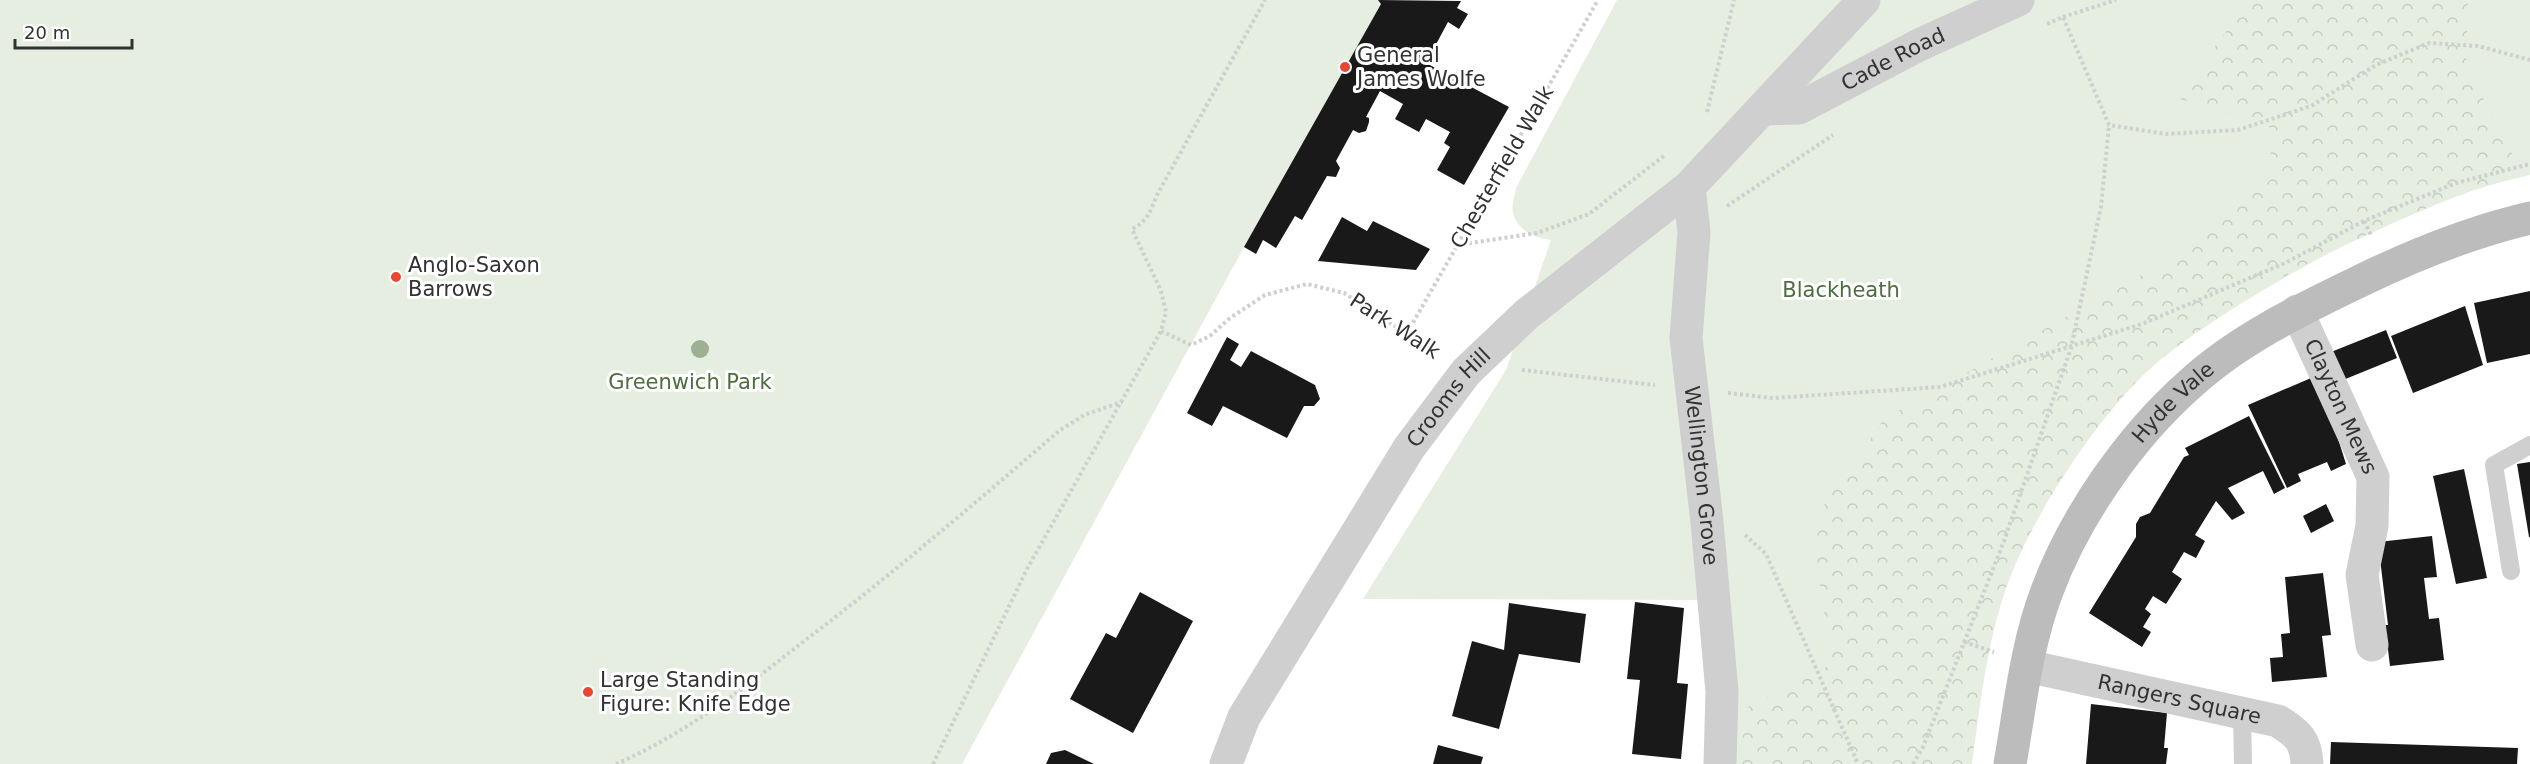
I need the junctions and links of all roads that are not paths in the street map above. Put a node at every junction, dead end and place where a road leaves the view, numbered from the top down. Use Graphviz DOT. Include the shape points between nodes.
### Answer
graph roads {
  1 [pos="1864,0"];
  2 [pos="2018,0"];
  3 [pos="1765,109"];
  4 [pos="1689,187"];
  5 [pos="2530,218"];
  6 [pos="2297,311"];
  7 [pos="2530,445"];
  8 [pos="2511,571"];
  9 [pos="2372,645"];
  10 [pos="2027,666"];
  11 [pos="2242,713"];
  12 [pos="1226,764"];
  13 [pos="1720,764"];
  14 [pos="2010,764"];
  15 [pos="2243,764"];
  16 [pos="2307,764"];
  1 -- 3 [label="street, Crooms Hill"];
  2 -- 3 [label="street, Cade Road" via="1919,45 1799,108"];
  3 -- 4 [label="street, Crooms Hill"];
  4 -- 12 [label="street, Crooms Hill" via="1527,314 1466,372 1409,448 1244,717"];
  4 -- 13 [label="street, Wellington Grove" via="1694,232 1686,338 1722,692"];
  5 -- 6 [label="main road, Hyde Vale" via="2449,243"];
  6 -- 9 [label="street, Clayton Mews" via="2373,477 2373,526 2362,575"];
  6 -- 10 [label="main road, Hyde Vale" via="2241,345 2191,383 2142,432 2104,483 2072,537 2046,591"];
  7 -- 8 [label="lane" via="2494,465"];
  10 -- 11 [label="street, Rangers Square"];
  10 -- 14 [label="main road, Hyde Vale"];
  11 -- 15 [label="lane"];
  11 -- 16 [label="street, Rangers Square" via="2278,721 2298,734"];
}
